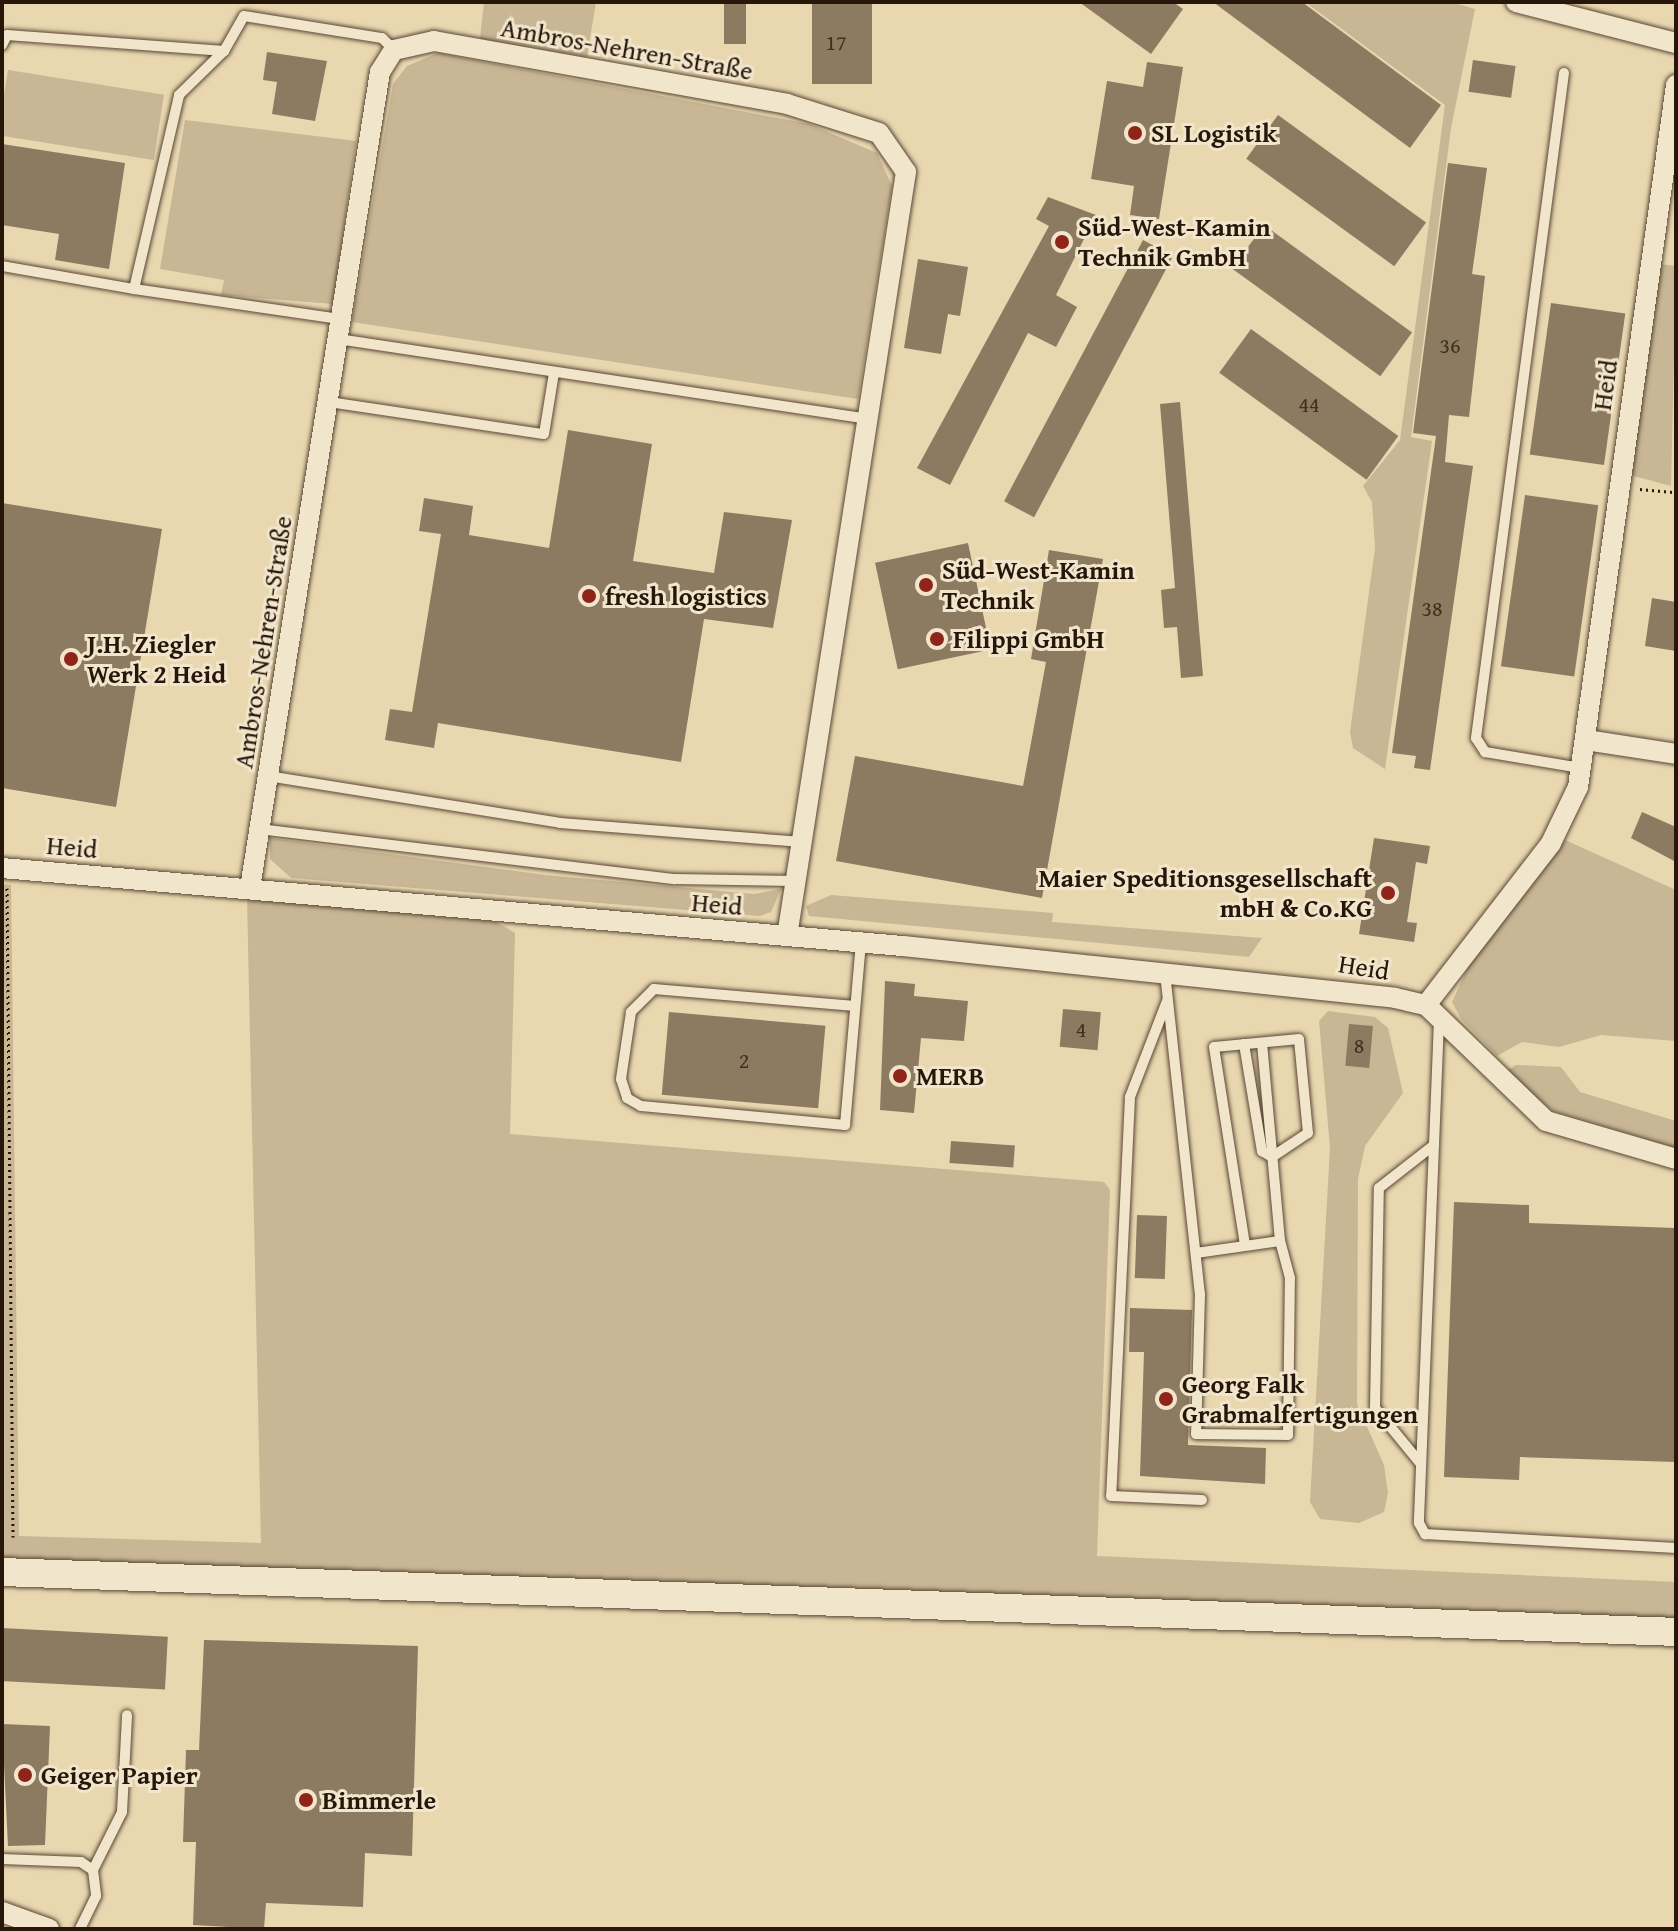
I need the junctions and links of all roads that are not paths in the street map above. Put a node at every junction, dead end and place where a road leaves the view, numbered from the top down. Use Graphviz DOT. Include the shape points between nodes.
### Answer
graph roads {
  1 [pos="1516,2"];
  2 [pos="1676,43"];
  3 [pos="2,45"];
  4 [pos="394,50"];
  5 [pos="224,51"];
  6 [pos="1564,73"];
  7 [pos="1676,85"];
  8 [pos="2,266"];
  9 [pos="134,289"];
  10 [pos="339,329"];
  11 [pos="554,373"];
  12 [pos="329,402"];
  13 [pos="869,419"];
  14 [pos="1586,740"];
  15 [pos="1676,754"];
  16 [pos="1581,768"];
  17 [pos="268,776"];
  18 [pos="259,829"];
  19 [pos="802,842"];
  20 [pos="4,868"];
  21 [pos="796,881"];
  22 [pos="250,888"];
  23 [pos="787,936"];
  24 [pos="861,942"];
  25 [pos="1165,971"];
  26 [pos="1168,999"];
  27 [pos="855,1006"];
  28 [pos="1433,1011"];
  29 [pos="1262,1043"];
  30 [pos="1244,1044"];
  31 [pos="1434,1145"];
  32 [pos="1272,1157"];
  33 [pos="1676,1159"];
  34 [pos="1280,1241"];
  35 [pos="1245,1246"];
  36 [pos="1196,1253"];
  37 [pos="1421,1464"];
  38 [pos="1202,1500"];
  39 [pos="1676,1548"];
  40 [pos="2,1572"];
  41 [pos="1676,1632"];
  42 [pos="127,1715"];
  43 [pos="2,1859"];
  44 [pos="93,1870"];
  45 [pos="2,1912"];
  46 [pos="49,1929"];
  47 [pos="80,1929"];
  1 -- 2 [label="street"];
  3 -- 5 [label="lane" via="7,35"];
  4 -- 5 [label="lane" via="382,38 244,16"];
  4 -- 10 [label="street, Ambros-Nehren-Straße" via="380,72"];
  4 -- 13 [label="street, Ambros-Nehren-Straße" via="434,41 787,104 879,133 906,172"];
  5 -- 9 [label="lane" via="179,95"];
  6 -- 16 [label="lane" via="1476,738 1485,752"];
  7 -- 14 [label="street, Heid"];
  8 -- 9 [label="lane"];
  9 -- 10 [label="lane"];
  10 -- 11 [label="lane"];
  10 -- 12 [label="street, Ambros-Nehren-Straße"];
  11 -- 12 [label="lane" via="544,434"];
  11 -- 13 [label="lane"];
  12 -- 17 [label="street, Ambros-Nehren-Straße"];
  13 -- 19 [label="street, Ambros-Nehren-Straße"];
  14 -- 15 [label="street"];
  14 -- 16 [label="street, Heid"];
  16 -- 28 [label="street, Heid" via="1551,843"];
  17 -- 18 [label="street, Ambros-Nehren-Straße"];
  17 -- 19 [label="lane" via="560,823"];
  18 -- 21 [label="lane" via="675,879"];
  18 -- 22 [label="street, Ambros-Nehren-Straße"];
  19 -- 21 [label="street, Ambros-Nehren-Straße"];
  20 -- 22 [label="street, Heid"];
  21 -- 23 [label="street, Ambros-Nehren-Straße"];
  22 -- 23 [label="street, Heid"];
  23 -- 24 [label="street, Heid"];
  24 -- 25 [label="street, Heid"];
  24 -- 27 [label="lane"];
  25 -- 26 [label="lane"];
  25 -- 28 [label="street, Heid"];
  26 -- 36 [label="lane"];
  26 -- 38 [label="lane" via="1130,1097 1111,1496"];
  27 -- 27 [label="lane" via="845,1125 641,1106 627,1098 621,1079 631,1012 654,989"];
  28 -- 31 [label="lane"];
  28 -- 33 [label="street" via="1546,1121"];
  29 -- 30 [label="lane"];
  29 -- 32 [label="lane"];
  29 -- 32 [label="lane" via="1299,1039 1308,1133"];
  30 -- 32 [label="lane" via="1262,1151"];
  30 -- 35 [label="lane" via="1214,1047"];
  31 -- 37 [label="lane"];
  31 -- 37 [label="lane" via="1379,1188 1375,1408"];
  32 -- 34 [label="lane"];
  34 -- 35 [label="lane"];
  34 -- 36 [label="lane" via="1290,1278 1288,1435 1196,1434"];
  35 -- 36 [label="lane"];
  37 -- 39 [label="lane" via="1425,1534"];
  40 -- 41 [label="main road"];
  42 -- 44 [label="lane" via="122,1812"];
  43 -- 44 [label="lane" via="81,1862"];
  44 -- 47 [label="lane" via="96,1896"];
  45 -- 46 [label="street"];
}
